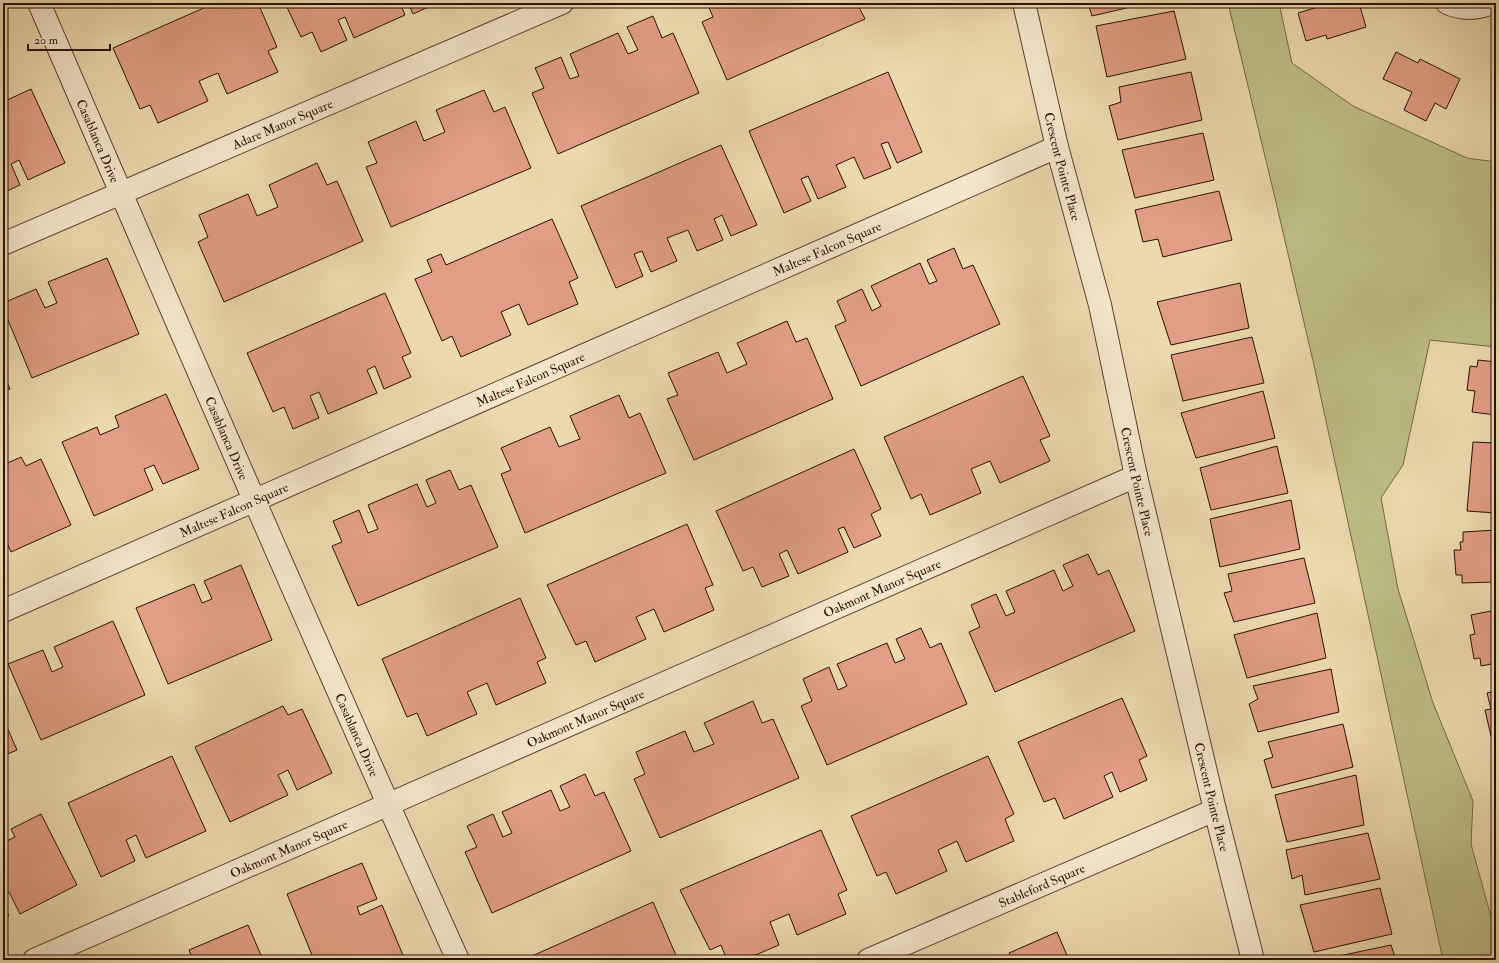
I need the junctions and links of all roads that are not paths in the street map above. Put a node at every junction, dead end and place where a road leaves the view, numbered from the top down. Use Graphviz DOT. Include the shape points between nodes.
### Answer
graph roads {
  1 [pos="39,3"];
  2 [pos="562,3"];
  3 [pos="1024,3"];
  4 [pos="1447,3"];
  5 [pos="1492,3"];
  6 [pos="1057,148"];
  7 [pos="121,193"];
  8 [pos="3,244"];
  9 [pos="1136,476"];
  10 [pos="254,500"];
  11 [pos="3,611"];
  12 [pos="388,805"];
  13 [pos="1215,810"];
  14 [pos="34,960"];
  15 [pos="458,960"];
  16 [pos="868,960"];
  17 [pos="1254,960"];
  1 -- 7 [label="street, Casablanca Drive"];
  2 -- 7 [label="street, Adare Manor Square"];
  3 -- 6 [label="street, Crescent Pointe Place"];
  4 -- 5 [label="street" via="1455,7 1473,9"];
  6 -- 9 [label="street, Crescent Pointe Place" via="1100,305"];
  6 -- 10 [label="street, Maltese Falcon Square"];
  7 -- 8 [label="street, Adare Manor Square"];
  7 -- 10 [label="street, Casablanca Drive"];
  9 -- 12 [label="street, Oakmont Manor Square"];
  9 -- 13 [label="street, Crescent Pointe Place"];
  10 -- 11 [label="street, Maltese Falcon Square"];
  10 -- 12 [label="street, Casablanca Drive"];
  12 -- 14 [label="street, Oakmont Manor Square"];
  12 -- 15 [label="street, Casablanca Drive"];
  13 -- 16 [label="street, Stableford Square"];
  13 -- 17 [label="street, Crescent Pointe Place"];
}
